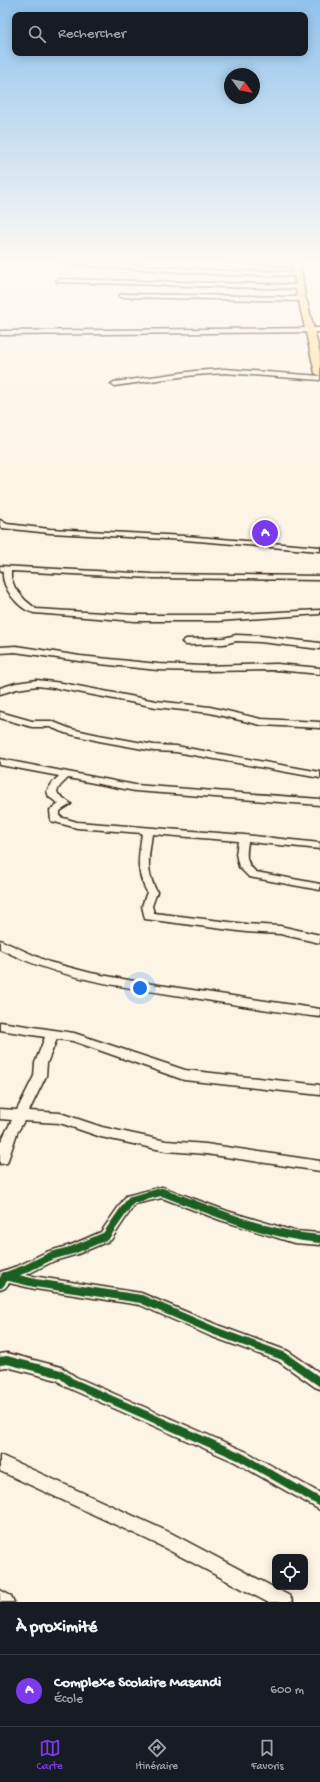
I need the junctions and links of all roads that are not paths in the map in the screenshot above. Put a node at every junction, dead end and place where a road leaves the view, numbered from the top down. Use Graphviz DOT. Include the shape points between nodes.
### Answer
graph roads {
  1 [pos="311,336"];
  2 [pos="320,373"];
  3 [pos="320,378"];
  4 [pos="114,384"];
  5 [pos="0,517"];
  6 [pos="0,522"];
  7 [pos="320,549"];
  8 [pos="4,569"];
  9 [pos="320,578"];
  10 [pos="320,612"];
  11 [pos="186,642"];
  12 [pos="320,646"];
  13 [pos="0,650"];
  14 [pos="320,671"];
  15 [pos="0,691"];
  16 [pos="0,715"];
  17 [pos="320,725"];
  18 [pos="0,762"];
  19 [pos="320,775"];
  20 [pos="65,776"];
  21 [pos="320,802"];
  22 [pos="147,832"];
  23 [pos="244,838"];
  24 [pos="320,846"];
  25 [pos="320,887"];
  26 [pos="320,939"];
  27 [pos="0,944"];
  28 [pos="320,1013"];
  29 [pos="0,1026"];
  30 [pos="52,1034"];
  31 [pos="320,1090"];
  32 [pos="0,1114"];
  33 [pos="21,1115"];
  34 [pos="2,1158"];
  35 [pos="320,1166"];
  36 [pos="320,1239"];
  37 [pos="2,1278"];
  38 [pos="0,1361"];
  39 [pos="320,1382"];
  40 [pos="0,1463"];
  41 [pos="320,1502"];
  42 [pos="0,1599"];
  43 [pos="5,1602"];
  44 [pos="284,1602"];
  1 -- 2 [label="highway"];
  3 -- 4 [label="street" via="225,371"];
  5 -- 6 [label="street"];
  6 -- 7 [label="street" via="5,526 50,531"];
  8 -- 9 [label="street" via="152,576"];
  8 -- 10 [label="street" via="7,580 22,603 34,611 135,618 219,618"];
  11 -- 12 [label="street" via="224,641 236,638"];
  13 -- 14 [label="street" via="16,649 136,666 278,667"];
  15 -- 17 [label="street" via="37,683 156,704 210,710 262,722"];
  16 -- 19 [label="street" via="32,724 51,724 99,738"];
  18 -- 20 [label="street"];
  20 -- 21 [label="street" via="135,788"];
  20 -- 22 [label="street" via="52,791 53,795 66,804 55,810 55,819 77,825"];
  22 -- 23 [label="street"];
  22 -- 26 [label="street" via="142,859 144,880 152,892 147,906 149,916 280,930"];
  23 -- 24 [label="street"];
  23 -- 25 [label="street" via="244,867 253,875"];
  27 -- 28 [label="street" via="20,955 55,968 101,980"];
  29 -- 30 [label="street"];
  30 -- 31 [label="street" via="74,1037 184,1075"];
  30 -- 33 [label="street" via="40,1076"];
  32 -- 33 [label="street"];
  33 -- 34 [label="street" via="11,1132"];
  33 -- 35 [label="street" via="60,1118 101,1132 166,1146 206,1149"];
  36 -- 37 [label="street" via="294,1237 225,1216 162,1192 131,1200 106,1236 51,1256"];
  37 -- 39 [label="street" via="141,1299 215,1331 283,1356"];
  38 -- 41 [label="street" via="7,1360 61,1374 71,1382 241,1457"];
  40 -- 44 [label="street" via="166,1539"];
  42 -- 43 [label="street"];
}
